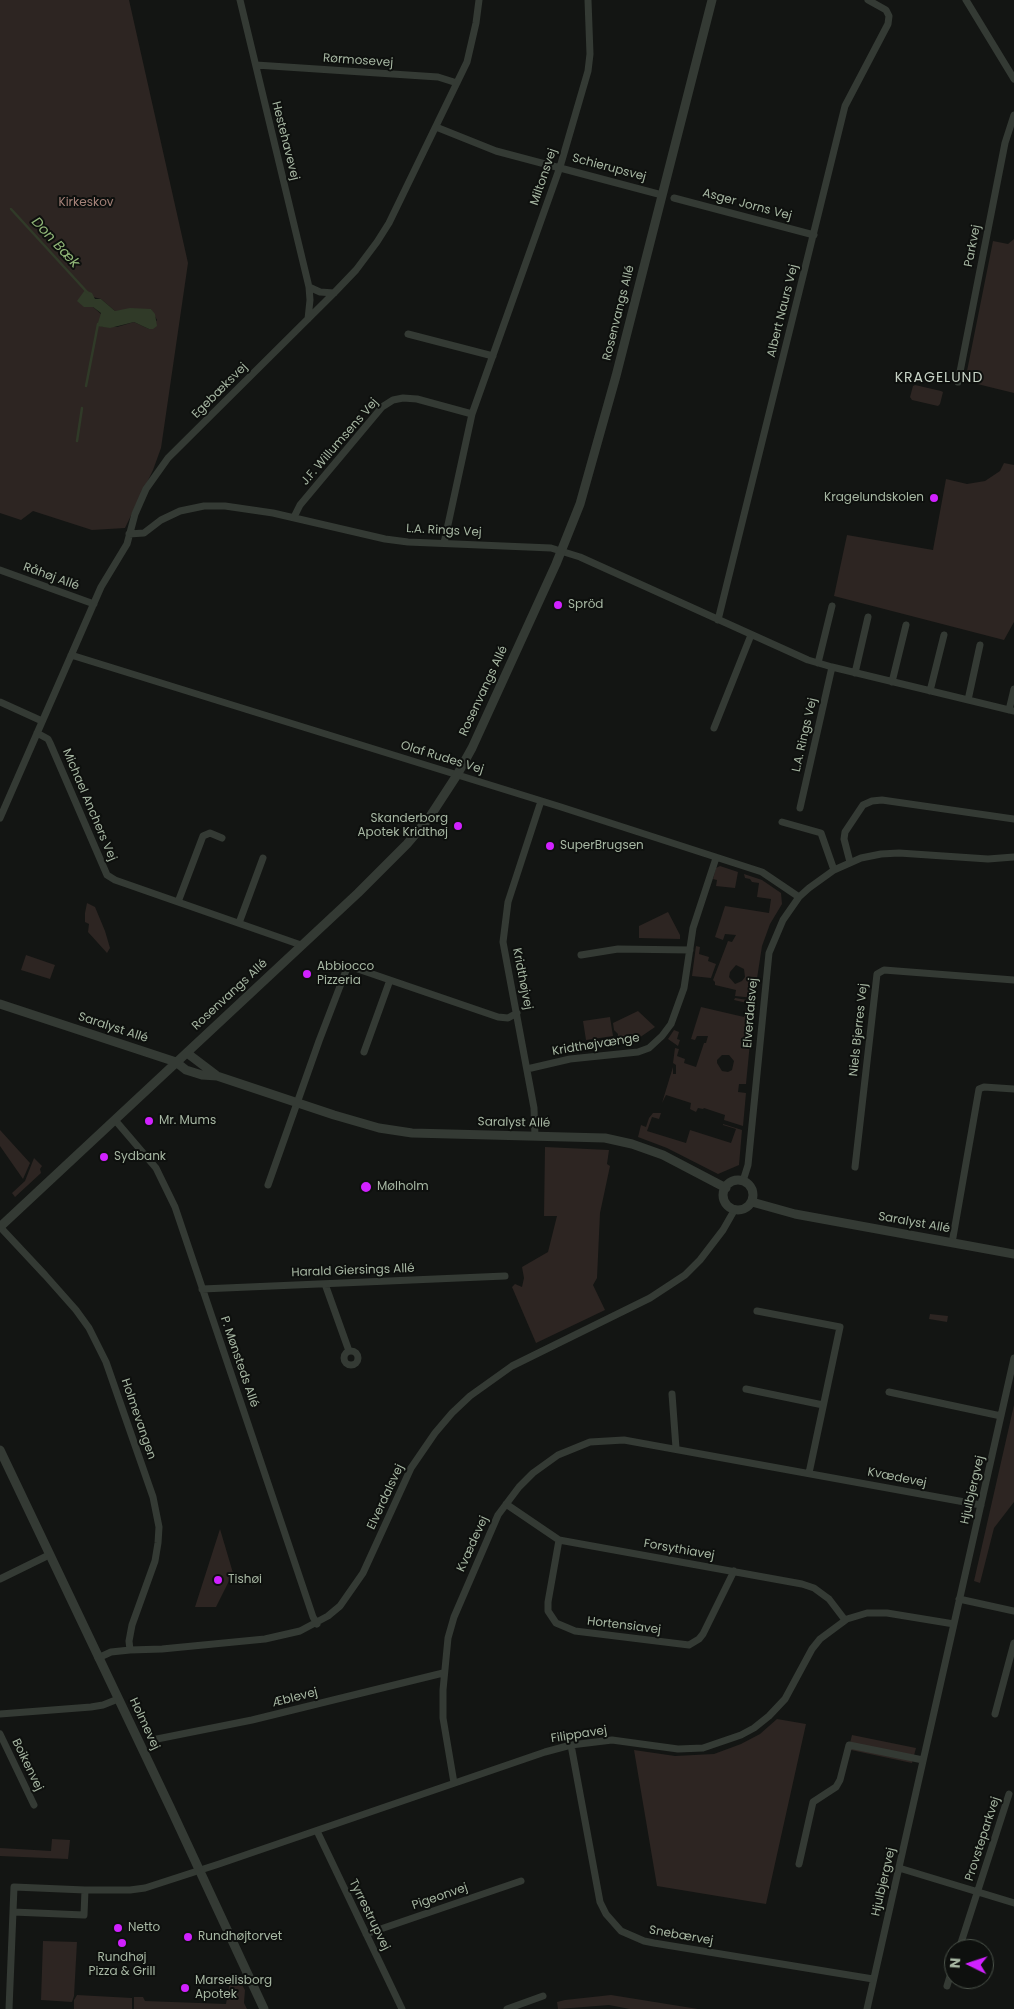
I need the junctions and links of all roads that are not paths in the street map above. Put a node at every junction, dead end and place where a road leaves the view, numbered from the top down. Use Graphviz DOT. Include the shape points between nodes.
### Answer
graph roads {
  1 [pos="240,0"];
  2 [pos="478,0"];
  3 [pos="588,0"];
  4 [pos="712,0"];
  5 [pos="868,0"];
  6 [pos="966,0"];
  7 [pos="256,65"];
  8 [pos="1014,79"];
  9 [pos="457,83"];
  10 [pos="1014,115"];
  11 [pos="436,127"];
  12 [pos="560,167"];
  13 [pos="662,194"];
  14 [pos="674,198"];
  15 [pos="814,235"];
  16 [pos="309,287"];
  17 [pos="334,294"];
  18 [pos="308,319"];
  19 [pos="408,334"];
  20 [pos="492,356"];
  21 [pos="958,382"];
  22 [pos="472,414"];
  23 [pos="294,517"];
  24 [pos="129,534"];
  25 [pos="444,543"];
  26 [pos="562,550"];
  27 [pos="0,570"];
  28 [pos="94,604"];
  29 [pos="832,606"];
  30 [pos="868,617"];
  31 [pos="718,620"];
  32 [pos="906,625"];
  33 [pos="751,635"];
  34 [pos="944,635"];
  35 [pos="980,645"];
  36 [pos="71,655"];
  37 [pos="818,663"];
  38 [pos="832,668"];
  39 [pos="855,673"];
  40 [pos="892,682"];
  41 [pos="1014,689"];
  42 [pos="930,691"];
  43 [pos="968,700"];
  44 [pos="0,702"];
  45 [pos="1012,710"];
  46 [pos="42,721"];
  47 [pos="714,728"];
  48 [pos="37,733"];
  49 [pos="457,775"];
  50 [pos="541,801"];
  51 [pos="800,808"];
  52 [pos="0,818"];
  53 [pos="1014,819"];
  54 [pos="782,822"];
  55 [pos="222,838"];
  56 [pos="263,858"];
  57 [pos="716,858"];
  58 [pos="1014,858"];
  59 [pos="850,862"];
  60 [pos="834,870"];
  61 [pos="799,898"];
  62 [pos="178,902"];
  63 [pos="240,923"];
  64 [pos="302,945"];
  65 [pos="690,950"];
  66 [pos="581,955"];
  67 [pos="390,980"];
  68 [pos="1014,980"];
  69 [pos="0,1004"];
  70 [pos="517,1013"];
  71 [pos="364,1052"];
  72 [pos="186,1053"];
  73 [pos="176,1062"];
  74 [pos="528,1069"];
  75 [pos="217,1076"];
  76 [pos="1014,1089"];
  77 [pos="297,1102"];
  78 [pos="114,1120"];
  79 [pos="535,1136"];
  80 [pos="855,1167"];
  81 [pos="743,1181"];
  82 [pos="268,1185"];
  83 [pos="726,1188"];
  84 [pos="752,1202"];
  85 [pos="735,1209"];
  86 [pos="0,1227"];
  87 [pos="952,1243"];
  88 [pos="1014,1254"];
  89 [pos="505,1276"];
  90 [pos="326,1284"];
  91 [pos="202,1289"];
  92 [pos="757,1311"];
  93 [pos="349,1351"];
  94 [pos="1014,1358"];
  95 [pos="746,1390"];
  96 [pos="889,1392"];
  97 [pos="672,1394"];
  98 [pos="823,1405"];
  99 [pos="1001,1416"];
  100 [pos="676,1448"];
  101 [pos="0,1450"];
  102 [pos="809,1473"];
  103 [pos="506,1504"];
  104 [pos="981,1505"];
  105 [pos="559,1540"];
  106 [pos="49,1555"];
  107 [pos="734,1571"];
  108 [pos="0,1579"];
  109 [pos="959,1599"];
  110 [pos="1014,1611"];
  111 [pos="845,1620"];
  112 [pos="317,1624"];
  113 [pos="954,1624"];
  114 [pos="1014,1643"];
  115 [pos="130,1650"];
  116 [pos="98,1658"];
  117 [pos="443,1673"];
  118 [pos="118,1698"];
  119 [pos="0,1714"];
  120 [pos="995,1714"];
  121 [pos="0,1734"];
  122 [pos="152,1740"];
  123 [pos="571,1745"];
  124 [pos="923,1760"];
  125 [pos="454,1784"];
  126 [pos="1009,1794"];
  127 [pos="34,1805"];
  128 [pos="316,1831"];
  129 [pos="799,1864"];
  130 [pos="899,1868"];
  131 [pos="199,1871"];
  132 [pos="521,1881"];
  133 [pos="85,1890"];
  134 [pos="978,1891"];
  135 [pos="1014,1903"];
  136 [pos="13,1912"];
  137 [pos="366,1934"];
  138 [pos="962,1939"];
  139 [pos="873,1978"];
  140 [pos="543,1996"];
  141 [pos="8,2009"];
  142 [pos="264,2009"];
  143 [pos="402,2009"];
  144 [pos="507,2009"];
  145 [pos="867,2009"];
  1 -- 7 [label="street, Hestehavevej"];
  2 -- 9 [label="street, Egebæksvej" via="467,62"];
  3 -- 12 [label="street, Miltonsvej" via="588,71"];
  4 -- 13 [label="street, Rosenvangs Allé"];
  5 -- 15 [label="street, Albert Naurs Vej" via="886,10 888,24 845,106"];
  6 -- 8 [label="street"];
  7 -- 9 [label="street, Rørmosevej" via="438,77"];
  7 -- 16 [label="street, Hestehavevej"];
  9 -- 11 [label="street, Egebæksvej"];
  10 -- 21 [label="street, Parkvej" via="1005,143"];
  11 -- 12 [label="street, Schierupsvej" via="496,151"];
  11 -- 17 [label="street, Egebæksvej" via="381,236"];
  12 -- 13 [label="street, Schierupsvej"];
  12 -- 20 [label="street, Miltonsvej"];
  13 -- 26 [label="street, Rosenvangs Allé" via="602,431"];
  14 -- 15 [label="street, Asger Jorns Vej"];
  15 -- 31 [label="street, Albert Naurs Vej"];
  16 -- 17 [label="street"];
  16 -- 18 [label="street, Hestehavevej"];
  17 -- 18 [label="street, Egebæksvej"];
  18 -- 24 [label="street, Egebæksvej" via="168,458 146,489"];
  19 -- 20 [label="street"];
  20 -- 22 [label="street, Miltonsvej"];
  22 -- 23 [label="street, J.F. Willumsens Vej" via="417,399 393,400 382,407"];
  22 -- 25 [label="street, Miltonsvej"];
  23 -- 24 [label="street, L.A. Rings Vej" via="248,508 204,506 180,511 144,533"];
  23 -- 25 [label="street, L.A. Rings Vej" via="385,539"];
  24 -- 28 [label="street, Egebæksvej" via="127,544"];
  25 -- 26 [label="street, L.A. Rings Vej" via="542,546"];
  26 -- 31 [label="street, L.A. Rings Vej"];
  26 -- 49 [label="street, Rosenvangs Allé"];
  27 -- 28 [label="street, Råhøj Allé"];
  28 -- 36 [label="street, Egebæksvej"];
  29 -- 37 [label="street"];
  30 -- 39 [label="street"];
  31 -- 33 [label="street, L.A. Rings Vej"];
  32 -- 40 [label="street"];
  33 -- 37 [label="street, L.A. Rings Vej"];
  33 -- 47 [label="street"];
  34 -- 42 [label="street"];
  35 -- 43 [label="street"];
  36 -- 46 [label="street, Egebæksvej"];
  36 -- 49 [label="street, Olaf Rudes Vej"];
  37 -- 38 [label="street, L.A. Rings Vej"];
  38 -- 39 [label="street, L.A. Rings Vej"];
  38 -- 51 [label="street, L.A. Rings Vej"];
  39 -- 40 [label="street, L.A. Rings Vej"];
  40 -- 42 [label="street, L.A. Rings Vej"];
  41 -- 45 [label="street"];
  42 -- 43 [label="street, L.A. Rings Vej"];
  43 -- 45 [label="street, L.A. Rings Vej"];
  44 -- 46 [label="street"];
  46 -- 48 [label="street, Egebæksvej"];
  48 -- 52 [label="street, Egebæksvej"];
  48 -- 62 [label="street, Michael Anchers Vej" via="50,743 107,875"];
  49 -- 50 [label="street, Olaf Rudes Vej"];
  49 -- 64 [label="street, Rosenvangs Allé" via="407,844"];
  50 -- 57 [label="street, Olaf Rudes Vej"];
  50 -- 70 [label="street, Kridthøjvej" via="508,902 504,929 505,956"];
  53 -- 59 [label="street" via="872,801 863,805 845,832"];
  54 -- 60 [label="street" via="821,833"];
  55 -- 62 [label="street" via="210,833 204,836"];
  56 -- 63 [label="street"];
  57 -- 61 [label="street, Olaf Rudes Vej" via="762,872"];
  57 -- 65 [label="street, Kridthøjvænge" via="698,910"];
  58 -- 59 [label="street, Elverdalsvej" via="899,853"];
  59 -- 60 [label="street, Elverdalsvej"];
  60 -- 61 [label="street, Elverdalsvej"];
  61 -- 81 [label="street, Elverdalsvej" via="783,920 769,953 748,1165"];
  62 -- 63 [label="street, Michael Anchers Vej"];
  63 -- 64 [label="street, Michael Anchers Vej"];
  64 -- 72 [label="street, Rosenvangs Allé"];
  65 -- 66 [label="street" via="618,949"];
  65 -- 74 [label="street, Kridthøjvænge" via="677,1011 656,1042 638,1052 570,1059"];
  67 -- 70 [label="street" via="498,1017 508,1018"];
  67 -- 71 [label="street"];
  67 -- 77 [label="street" via="347,968"];
  68 -- 80 [label="street, Niels Bjerres Vej" via="884,970 877,974"];
  69 -- 73 [label="street, Saralyst Allé"];
  70 -- 74 [label="street, Kridthøjvej"];
  72 -- 73 [label="street, Rosenvangs Allé"];
  72 -- 75 [label="street, Saralyst Allé"];
  73 -- 75 [label="street, Saralyst Allé" via="186,1070"];
  73 -- 78 [label="street, Rosenvangs Allé"];
  74 -- 79 [label="street, Kridthøjvej"];
  75 -- 77 [label="street, Saralyst Allé"];
  76 -- 87 [label="street" via="979,1089"];
  77 -- 79 [label="street, Saralyst Allé" via="364,1124 402,1132"];
  77 -- 82 [label="street"];
  78 -- 86 [label="street, Rosenvangs Allé"];
  78 -- 91 [label="street, P. Mønsteds Allé" via="156,1168 175,1207"];
  79 -- 83 [label="street, Saralyst Allé" via="605,1138 632,1144 663,1155"];
  81 -- 83 [label="street" via="735,1181"];
  81 -- 84 [label="street" via="751,1187"];
  83 -- 85 [label="street" via="724,1198"];
  84 -- 85 [label="street" via="744,1208"];
  84 -- 87 [label="street, Saralyst Allé" via="795,1214"];
  85 -- 112 [label="street, Elverdalsvej" via="700,1260 685,1275 650,1298 512,1366 452,1413 411,1468 363,1573 340,1606"];
  86 -- 115 [label="street, Holmevangen" via="46,1275 89,1328 106,1362 153,1497 159,1527 158,1543 155,1561 132,1625"];
  87 -- 88 [label="street, Saralyst Allé"];
  89 -- 90 [label="street, Harald Giersings Allé"];
  90 -- 91 [label="street, Harald Giersings Allé"];
  90 -- 93 [label="street"];
  91 -- 112 [label="street, P. Mønsteds Allé"];
  92 -- 98 [label="street" via="840,1327"];
  94 -- 99 [label="street, Hjulbjergvej"];
  95 -- 98 [label="street"];
  96 -- 99 [label="street"];
  97 -- 100 [label="street"];
  98 -- 102 [label="street"];
  99 -- 104 [label="street, Hjulbjergvej"];
  100 -- 102 [label="street, Kvædevej"];
  100 -- 103 [label="street, Kvædevej" via="624,1440 590,1442 545,1464 519,1487"];
  101 -- 106 [label="street, Holmevej"];
  102 -- 104 [label="street, Kvædevej"];
  103 -- 105 [label="street, Forsythiavej"];
  103 -- 117 [label="street, Kvædevej" via="454,1617"];
  104 -- 109 [label="street, Hjulbjergvej"];
  105 -- 107 [label="street, Forsythiavej"];
  105 -- 107 [label="street, Hortensiavej" via="548,1612 556,1623 575,1631 689,1645 703,1634"];
  106 -- 108 [label="street"];
  106 -- 116 [label="street, Holmevej"];
  107 -- 111 [label="street, Forsythiavej" via="814,1588 829,1599"];
  109 -- 110 [label="street"];
  109 -- 113 [label="street, Hjulbjergvej"];
  111 -- 113 [label="street, Filippavej" via="867,1613 887,1612"];
  111 -- 123 [label="street, Filippavej" via="812,1650 785,1699 770,1716 741,1735 703,1748 678,1749 612,1740"];
  112 -- 115 [label="street, Elverdalsvej" via="300,1632 265,1640"];
  113 -- 124 [label="street, Hjulbjergvej"];
  114 -- 120 [label="street"];
  115 -- 116 [label="street, Elverdalsvej" via="111,1652"];
  116 -- 118 [label="street, Holmevej"];
  117 -- 122 [label="street, Æblevej" via="252,1720"];
  117 -- 125 [label="street, Kvædevej" via="443,1718"];
  118 -- 119 [label="street" via="91,1707"];
  118 -- 131 [label="street, Holmevej"];
  121 -- 127 [label="street, Boikenvej"];
  123 -- 125 [label="street, Filippavej"];
  123 -- 139 [label="street, Snebærvej" via="600,1902 621,1931 654,1944"];
  124 -- 129 [label="street" via="849,1745 836,1787 813,1802"];
  124 -- 130 [label="street, Hjulbjergvej"];
  125 -- 128 [label="street, Filippavej"];
  126 -- 134 [label="street, Provsteparkvej"];
  128 -- 131 [label="street, Filippavej"];
  128 -- 137 [label="street, Tyrrestrupvej"];
  130 -- 134 [label="street, Provsteparkvej"];
  130 -- 139 [label="street, Hjulbjergvej"];
  131 -- 133 [label="street, Filippavej" via="145,1888"];
  131 -- 142 [label="street, Holmevej"];
  132 -- 137 [label="street, Pigeonvej"];
  133 -- 136 [label="street, Filippavej" via="14,1887"];
  133 -- 136 [label="street" via="84,1915"];
  134 -- 135 [label="street, Provsteparkvej"];
  134 -- 138 [label="street, Provsteparkvej"];
  136 -- 141 [label="street"];
  137 -- 143 [label="street, Tyrrestrupvej"];
  139 -- 145 [label="street, Hjulbjergvej"];
  140 -- 144 [label="street"];
}
